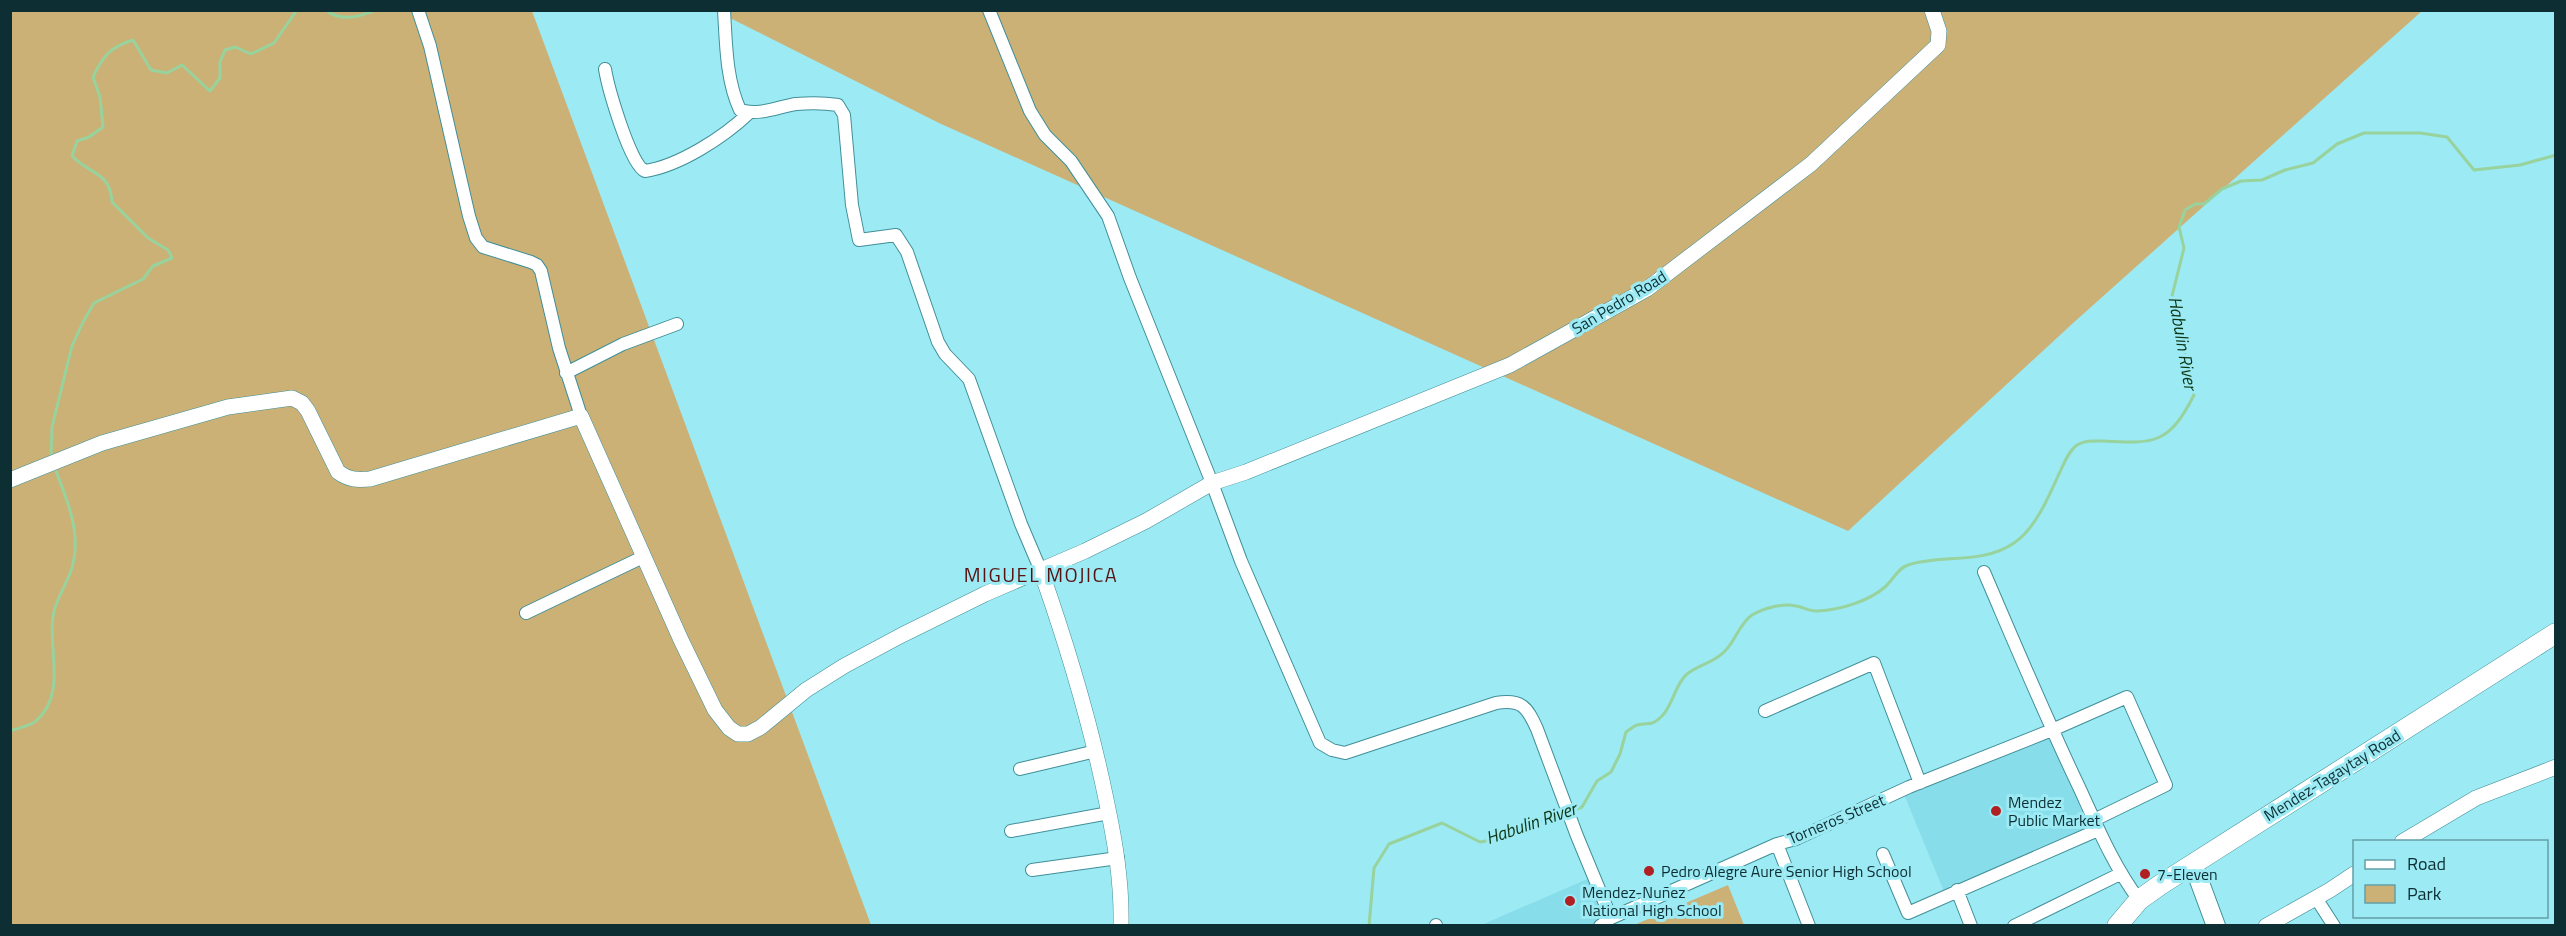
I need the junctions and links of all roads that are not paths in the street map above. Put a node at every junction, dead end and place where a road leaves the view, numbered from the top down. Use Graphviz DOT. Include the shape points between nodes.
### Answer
graph roads {
  1 [pos="418,10"];
  2 [pos="724,10"];
  3 [pos="989,10"];
  4 [pos="1932,10"];
  5 [pos="605,69"];
  6 [pos="749,113"];
  7 [pos="677,324"];
  8 [pos="566,373"];
  9 [pos="581,416"];
  10 [pos="10,480"];
  11 [pos="1212,483"];
  12 [pos="643,557"];
  13 [pos="1041,571"];
  14 [pos="1984,572"];
  15 [pos="526,613"];
  16 [pos="2556,633"];
  17 [pos="1765,711"];
  18 [pos="2052,730"];
  19 [pos="1096,752"];
  20 [pos="2556,766"];
  21 [pos="1020,769"];
  22 [pos="1914,785"];
  23 [pos="1109,813"];
  24 [pos="2096,825"];
  25 [pos="1011,831"];
  26 [pos="2405,840"];
  27 [pos="1777,844"];
  28 [pos="1883,854"];
  29 [pos="1118,858"];
  30 [pos="2193,864"];
  31 [pos="1032,870"];
  32 [pos="2120,874"];
  33 [pos="2353,875"];
  34 [pos="1957,890"];
  35 [pos="2316,898"];
  36 [pos="2139,900"];
  37 [pos="1605,922"];
  38 [pos="1121,926"];
  39 [pos="1809,926"];
  40 [pos="1971,926"];
  41 [pos="2014,926"];
  42 [pos="2117,926"];
  43 [pos="2216,926"];
  44 [pos="2266,926"];
  45 [pos="2334,926"];
  1 -- 8 [label="street" via="476,238 483,247 537,265"];
  2 -- 6 [label="street" via="735,99 740,110"];
  3 -- 11 [label="street" via="1030,111 1045,135 1071,161 1108,216"];
  4 -- 11 [label="street, San Pedro Road" via="1939,32 1938,45 1811,164 1647,289 1510,365"];
  5 -- 6 [label="street" via="613,104 636,164 645,171 699,150 733,129"];
  6 -- 13 [label="street" via="796,104 838,105 844,115 859,240 896,235 907,252 938,342 969,378"];
  7 -- 8 [label="street" via="623,344"];
  8 -- 9 [label="street"];
  9 -- 10 [label="street" via="357,480 338,472 308,411 292,398 228,407 102,443"];
  9 -- 12 [label="street"];
  11 -- 13 [label="street" via="1146,521"];
  11 -- 37 [label="street" via="1260,608 1320,742 1345,753 1496,703 1521,703 1537,729"];
  12 -- 13 [label="street" via="715,710 738,734 761,727 806,690 844,666"];
  12 -- 15 [label="street"];
  13 -- 19 [label="street"];
  14 -- 18 [label="street"];
  16 -- 30 [label="main road, Mendez-Tagaytay Road"];
  17 -- 22 [label="street" via="1874,663"];
  18 -- 22 [label="street, Torneros Street"];
  18 -- 24 [label="street"];
  18 -- 24 [label="street, Torneros Street" via="2127,697 2166,785"];
  19 -- 21 [label="street"];
  19 -- 23 [label="street"];
  20 -- 26 [label="street" via="2476,798"];
  22 -- 27 [label="street, Torneros Street"];
  23 -- 25 [label="street"];
  23 -- 29 [label="street"];
  24 -- 32 [label="street"];
  24 -- 34 [label="street"];
  27 -- 37 [label="street"];
  27 -- 39 [label="street, Torneros Street"];
  28 -- 34 [label="street" via="1908,913"];
  29 -- 31 [label="street"];
  29 -- 38 [label="street"];
  30 -- 36 [label="main road, Mendez-Tagaytay Road"];
  30 -- 43 [label="main road"];
  32 -- 36 [label="street"];
  32 -- 41 [label="street"];
  33 -- 35 [label="street"];
  34 -- 40 [label="street"];
  35 -- 44 [label="street"];
  35 -- 45 [label="street"];
  36 -- 42 [label="main road, Mendez-Tagaytay Road"];
}
